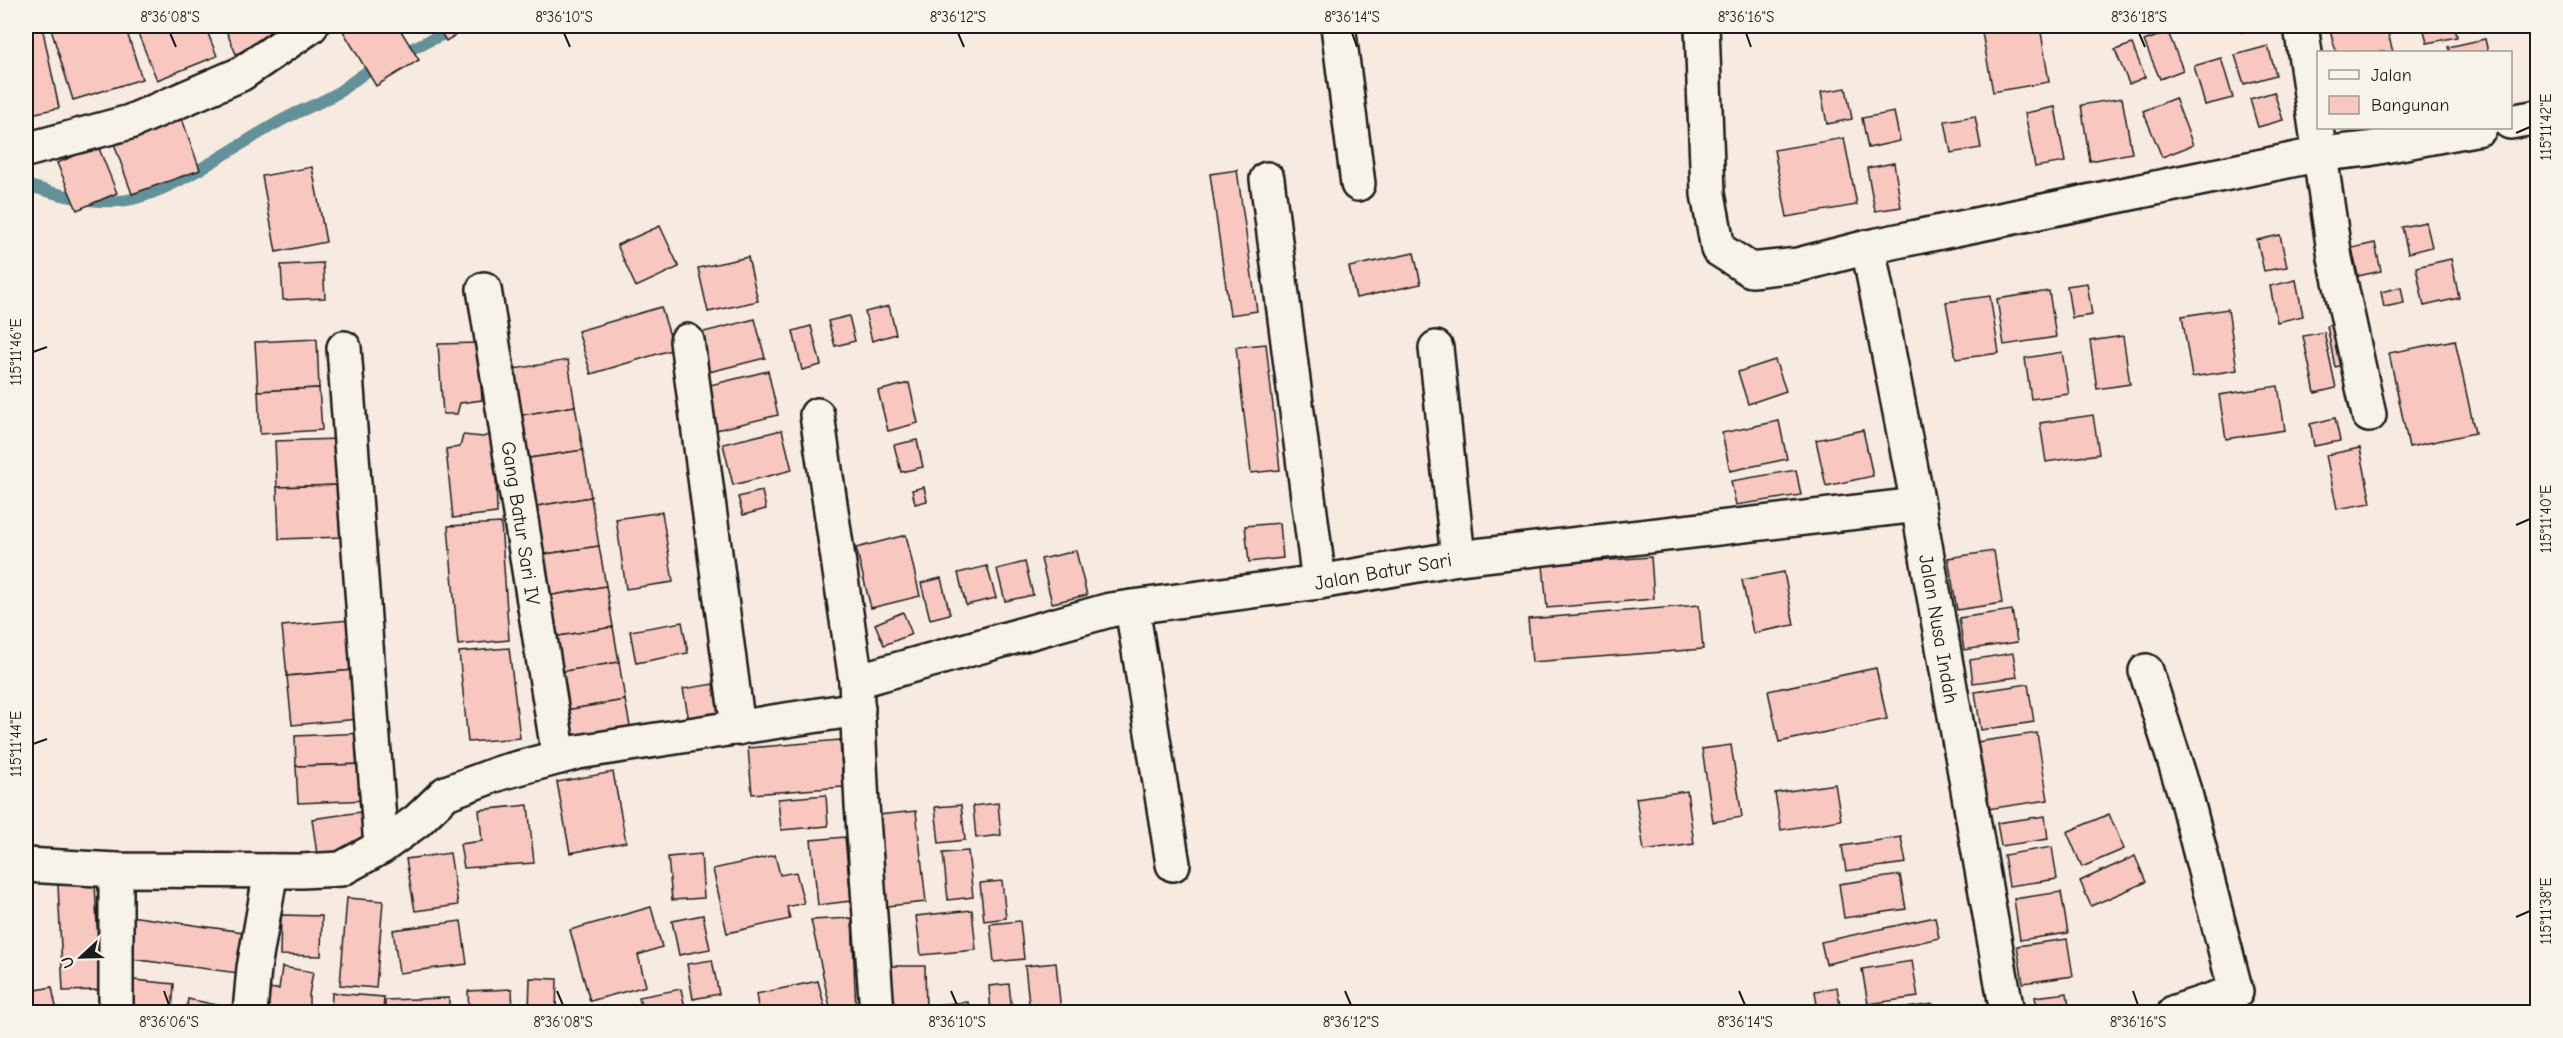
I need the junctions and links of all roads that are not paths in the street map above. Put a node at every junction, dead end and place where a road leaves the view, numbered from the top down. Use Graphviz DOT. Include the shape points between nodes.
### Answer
graph roads {
  1 [pos="311,26"];
  2 [pos="1338,26"];
  3 [pos="1702,26"];
  4 [pos="2301,26"];
  5 [pos="2538,117"];
  6 [pos="2512,122"];
  7 [pos="2317,128"];
  8 [pos="2317,129"];
  9 [pos="2475,129"];
  10 [pos="26,150"];
  11 [pos="2321,154"];
  12 [pos="1267,179"];
  13 [pos="1358,184"];
  14 [pos="1868,247"];
  15 [pos="484,289"];
  16 [pos="687,341"];
  17 [pos="344,348"];
  18 [pos="1436,348"];
  19 [pos="817,415"];
  20 [pos="2369,415"];
  21 [pos="1918,505"];
  22 [pos="1458,558"];
  23 [pos="1319,582"];
  24 [pos="1132,607"];
  25 [pos="2146,671"];
  26 [pos="857,695"];
  27 [pos="738,728"];
  28 [pos="559,757"];
  29 [pos="381,847"];
  30 [pos="1173,864"];
  31 [pos="26,865"];
  32 [pos="116,870"];
  33 [pos="271,871"];
  34 [pos="2240,1002"];
  35 [pos="116,1012"];
  36 [pos="250,1012"];
  37 [pos="877,1012"];
  38 [pos="2007,1012"];
  39 [pos="2175,1012"];
  1 -- 10 [label="street" via="241,74 130,122"];
  2 -- 13 [label="street"];
  3 -- 14 [label="street" via="1708,194 1718,249 1751,270 1798,265"];
  4 -- 7 [label="street"];
  5 -- 6 [label="street"];
  8 -- 11 [label="street"];
  9 -- 11 [label="street"];
  11 -- 14 [label="street"];
  11 -- 20 [label="street" via="2335,258"];
  12 -- 23 [label="street"];
  14 -- 21 [label="street, Jalan Nusa Indah"];
  15 -- 28 [label="street, Gang Batur Sari IV"];
  16 -- 27 [label="street"];
  17 -- 29 [label="street"];
  18 -- 22 [label="street"];
  19 -- 26 [label="street"];
  21 -- 22 [label="street, Jalan Batur Sari"];
  21 -- 38 [label="street, Jalan Nusa Indah"];
  22 -- 23 [label="street, Jalan Batur Sari"];
  23 -- 24 [label="street, Jalan Batur Sari"];
  24 -- 26 [label="street, Jalan Batur Sari" via="1110,610"];
  24 -- 30 [label="street"];
  25 -- 34 [label="street" via="2186,797"];
  26 -- 27 [label="street, Jalan Batur Sari"];
  26 -- 37 [label="street"];
  27 -- 28 [label="street, Jalan Batur Sari"];
  28 -- 29 [label="street, Jalan Batur Sari" via="446,793 417,821"];
  29 -- 33 [label="street, Jalan Batur Sari" via="341,869"];
  31 -- 32 [label="street, Jalan Batur Sari"];
  32 -- 33 [label="street, Jalan Batur Sari"];
  32 -- 35 [label="street"];
  33 -- 36 [label="street"];
  34 -- 39 [label="street"];
}
